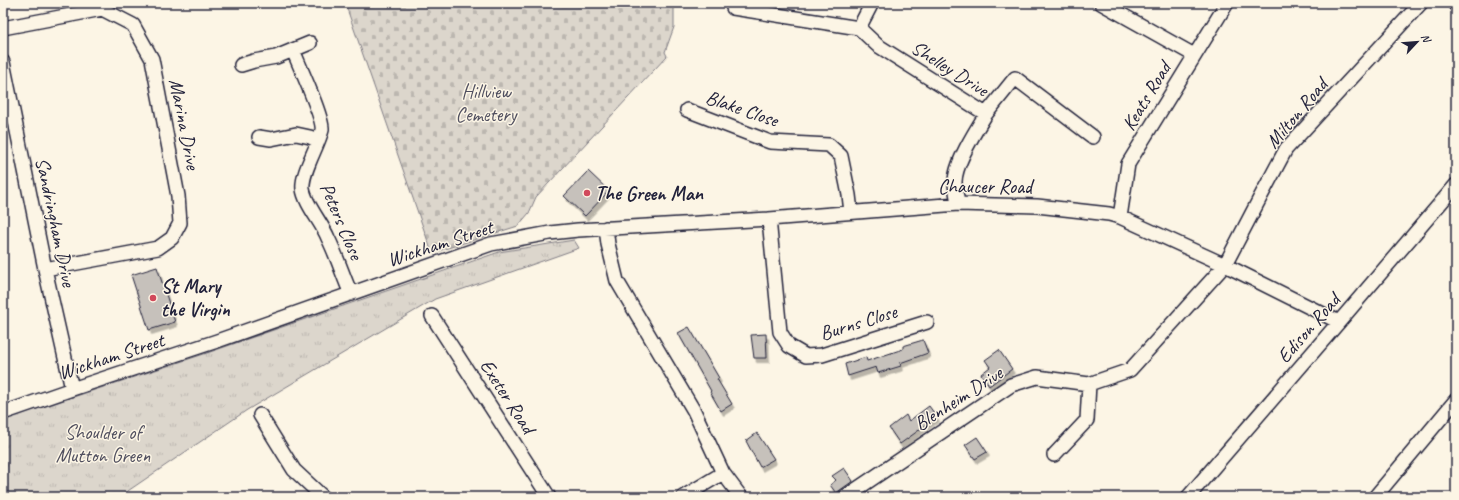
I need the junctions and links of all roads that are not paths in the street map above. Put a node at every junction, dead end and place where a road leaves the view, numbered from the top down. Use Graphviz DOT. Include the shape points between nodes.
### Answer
graph roads {
  1 [pos="872,3"];
  2 [pos="1101,3"];
  3 [pos="1227,3"];
  4 [pos="1421,3"];
  5 [pos="733,8"];
  6 [pos="3,28"];
  7 [pos="859,28"];
  8 [pos="310,43"];
  9 [pos="293,50"];
  10 [pos="1194,55"];
  11 [pos="3,62"];
  12 [pos="241,65"];
  13 [pos="688,110"];
  14 [pos="986,114"];
  15 [pos="259,137"];
  16 [pos="1093,137"];
  17 [pos="318,140"];
  18 [pos="1456,185"];
  19 [pos="958,204"];
  20 [pos="851,212"];
  21 [pos="1120,217"];
  22 [pos="769,218"];
  23 [pos="606,228"];
  24 [pos="1225,265"];
  25 [pos="45,269"];
  26 [pos="351,294"];
  27 [pos="432,316"];
  28 [pos="927,322"];
  29 [pos="1339,322"];
  30 [pos="1089,384"];
  31 [pos="72,389"];
  32 [pos="1456,400"];
  33 [pos="3,413"];
  34 [pos="260,415"];
  35 [pos="1054,455"];
  36 [pos="723,473"];
  37 [pos="324,497"];
  38 [pos="549,497"];
  39 [pos="683,497"];
  40 [pos="741,497"];
  41 [pos="845,497"];
  42 [pos="1188,497"];
  43 [pos="1375,497"];
  1 -- 7 [label="street"];
  2 -- 10 [label="street"];
  3 -- 10 [label="street, Keats Road"];
  4 -- 24 [label="street, Milton Road" via="1286,149"];
  5 -- 7 [label="street"];
  6 -- 25 [label="street, Marina Drive" via="102,9 133,25 152,58 178,196 180,223 172,238 158,248"];
  7 -- 14 [label="street, Shelley Drive" via="877,45"];
  8 -- 9 [label="street"];
  9 -- 12 [label="street" via="276,57"];
  9 -- 17 [label="street, Peters Close" via="320,117 322,129"];
  10 -- 21 [label="street, Keats Road" via="1128,164"];
  11 -- 25 [label="street, Sandringham Drive"];
  13 -- 20 [label="street, Blake Close" via="770,142 829,145 841,156"];
  14 -- 16 [label="street" via="1015,78"];
  14 -- 19 [label="street, Shelley Drive" via="966,150 957,173 955,181"];
  15 -- 17 [label="street" via="270,139 296,134"];
  17 -- 26 [label="street, Peters Close" via="304,178 303,189 328,236"];
  18 -- 29 [label="street, Edison Road"];
  19 -- 20 [label="street, Chaucer Road"];
  19 -- 21 [label="street, Chaucer Road" via="1037,206"];
  20 -- 22 [label="street, Chaucer Road"];
  21 -- 24 [label="street, Chaucer Road"];
  22 -- 23 [label="street, Chaucer Road"];
  22 -- 28 [label="street, Burns Close" via="780,332 789,346 806,356 822,356"];
  23 -- 26 [label="street, Wickham Street" via="550,233 491,244"];
  23 -- 36 [label="street" via="616,281 694,411"];
  24 -- 29 [label="street, Chaucer Road"];
  24 -- 30 [label="street, Blenheim Drive" via="1130,370"];
  25 -- 31 [label="street, Sandringham Drive"];
  26 -- 31 [label="street, Wickham Street" via="217,342"];
  27 -- 38 [label="street, Exeter Road"];
  29 -- 42 [label="street, Edison Road"];
  30 -- 35 [label="street" via="1087,420"];
  30 -- 41 [label="street, Blenheim Drive" via="1037,377 1011,385"];
  31 -- 33 [label="street, Wickham Street"];
  32 -- 43 [label="street"];
  34 -- 37 [label="street" via="294,470"];
  36 -- 39 [label="street"];
  36 -- 40 [label="street"];
}
